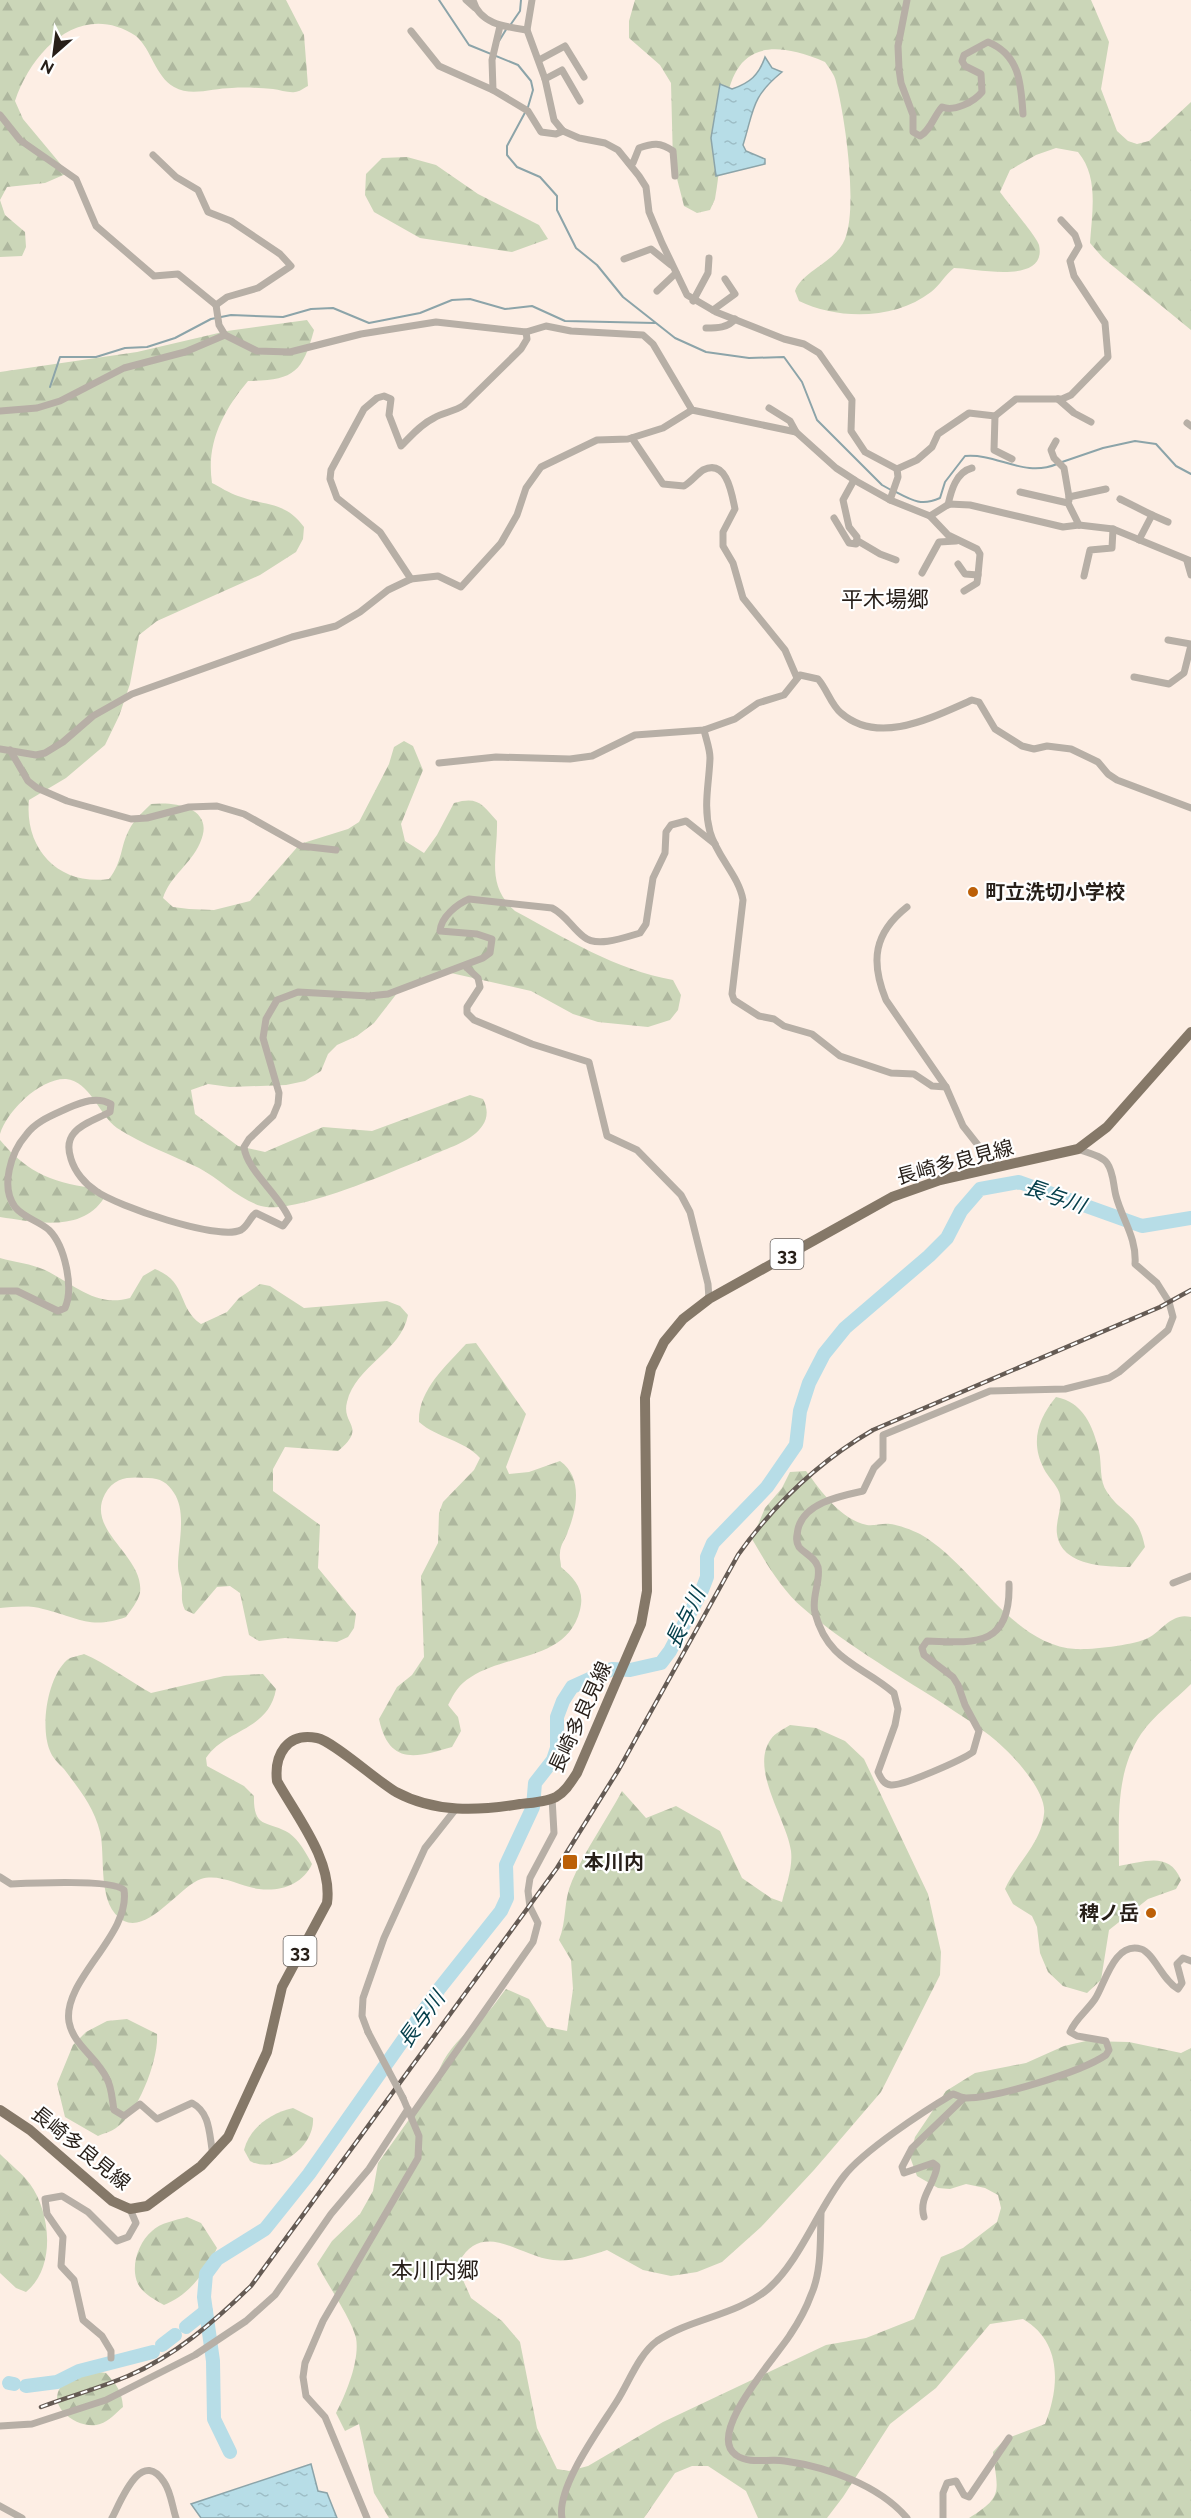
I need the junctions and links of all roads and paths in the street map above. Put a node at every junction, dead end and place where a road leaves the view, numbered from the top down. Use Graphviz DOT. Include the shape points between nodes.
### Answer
graph roads {
  1 [pos="466,0"];
  2 [pos="473,0"];
  3 [pos="532,0"];
  4 [pos="907,0"];
  5 [pos="475,8"];
  6 [pos="500,26"];
  7 [pos="527,30"];
  8 [pos="411,31"];
  9 [pos="539,60"];
  10 [pos="584,77"];
  11 [pos="545,79"];
  12 [pos="493,90"];
  13 [pos="580,101"];
  14 [pos="1023,114"];
  15 [pos="0,115"];
  16 [pos="563,131"];
  17 [pos="153,154"];
  18 [pos="629,164"];
  19 [pos="675,176"];
  20 [pos="1061,220"];
  21 [pos="709,258"];
  22 [pos="624,259"];
  23 [pos="675,270"];
  24 [pos="725,279"];
  25 [pos="657,291"];
  26 [pos="693,301"];
  27 [pos="216,304"];
  28 [pos="713,310"];
  29 [pos="735,319"];
  30 [pos="706,328"];
  31 [pos="525,332"];
  32 [pos="225,335"];
  33 [pos="1058,399"];
  34 [pos="769,408"];
  35 [pos="692,410"];
  36 [pos="0,411"];
  37 [pos="995,416"];
  38 [pos="1091,422"];
  39 [pos="796,432"];
  40 [pos="632,438"];
  41 [pos="1056,441"];
  42 [pos="1011,459"];
  43 [pos="972,468"];
  44 [pos="897,469"];
  45 [pos="854,480"];
  46 [pos="1106,489"];
  47 [pos="1020,492"];
  48 [pos="891,498"];
  49 [pos="1120,499"];
  50 [pos="1069,500"];
  51 [pos="948,505"];
  52 [pos="1152,515"];
  53 [pos="930,516"];
  54 [pos="834,518"];
  55 [pos="1168,522"];
  56 [pos="1079,525"];
  57 [pos="1113,529"];
  58 [pos="1139,540"];
  59 [pos="858,541"];
  60 [pos="961,541"];
  61 [pos="896,560"];
  62 [pos="1189,561"];
  63 [pos="958,564"];
  64 [pos="922,573"];
  65 [pos="978,575"];
  66 [pos="1191,575"];
  67 [pos="1084,576"];
  68 [pos="411,579"];
  69 [pos="964,591"];
  70 [pos="1168,640"];
  71 [pos="1191,644"];
  72 [pos="1134,677"];
  73 [pos="796,678"];
  74 [pos="705,730"];
  75 [pos="0,748"];
  76 [pos="10,750"];
  77 [pos="439,763"];
  78 [pos="1191,808"];
  79 [pos="715,844"];
  80 [pos="336,850"];
  81 [pos="907,906"];
  82 [pos="466,967"];
  83 [pos="1191,1032"];
  84 [pos="946,1087"];
  85 [pos="1078,1149"];
  86 [pos="996,1168"];
  87 [pos="0,1291"];
  88 [pos="709,1299"];
  89 [pos="1191,1576"];
  90 [pos="1173,1583"];
  91 [pos="1009,1584"];
  92 [pos="547,1799"];
  93 [pos="455,1810"];
  94 [pos="0,1877"];
  95 [pos="1191,1961"];
  96 [pos="964,2098"];
  97 [pos="0,2110"];
  98 [pos="410,2113"];
  99 [pos="213,2155"];
  100 [pos="130,2209"];
  101 [pos="821,2211"];
  102 [pos="924,2217"];
  103 [pos="111,2358"];
  104 [pos="0,2426"];
  105 [pos="1009,2438"];
  106 [pos="0,2506"];
  107 [pos="22,2518"];
  108 [pos="112,2518"];
  109 [pos="176,2518"];
  110 [pos="367,2518"];
  111 [pos="562,2518"];
  112 [pos="907,2518"];
  113 [pos="943,2518"];
  1 -- 5 [label="street"];
  2 -- 5 [label="street"];
  3 -- 7 [label="street"];
  4 -- 14 [label="street" via="898,46 899,69 913,115 913,132 920,136 926,133 942,106 963,106 978,97 982,92 981,75 962,61 964,55 988,42 1011,56 1022,88"];
  5 -- 6 [label="street"];
  6 -- 7 [label="street"];
  6 -- 12 [label="street" via="493,48"];
  7 -- 9 [label="street"];
  8 -- 12 [label="street" via="439,66"];
  9 -- 10 [label="street" via="565,46"];
  9 -- 11 [label="street"];
  11 -- 13 [label="street" via="562,70"];
  11 -- 16 [label="street" via="554,120"];
  12 -- 16 [label="street" via="526,110 541,132"];
  15 -- 27 [label="street" via="20,140 76,179 96,226 109,240 154,276 178,274"];
  16 -- 18 [label="street" via="605,143 618,150"];
  17 -- 27 [label="street" via="176,177 198,190 208,213 231,221 291,266 258,288"];
  18 -- 19 [label="street" via="639,148 663,144 673,151"];
  18 -- 23 [label="street" via="646,187 650,212"];
  20 -- 33 [label="street" via="1079,246 1070,261 1074,276 1105,323 1108,357 1071,395"];
  21 -- 26 [label="street" via="708,273"];
  22 -- 23 [label="street" via="651,249"];
  23 -- 25 [label="street"];
  23 -- 26 [label="street"];
  24 -- 28 [label="street" via="735,294"];
  26 -- 28 [label="street"];
  27 -- 32 [label="street"];
  28 -- 29 [label="street"];
  29 -- 30 [label="street" via="721,327"];
  29 -- 44 [label="street" via="819,352 852,400 851,431 866,452"];
  31 -- 32 [label="street" via="436,322 361,334 290,352 257,351"];
  31 -- 35 [label="street" via="546,326 643,335 653,344"];
  31 -- 68 [label="street" via="527,339 521,349 464,405 423,424 401,446 389,415 391,399 377,398 364,409 332,470 331,488 337,498 380,532"];
  32 -- 36 [label="street" via="185,352 124,368 60,401 37,408"];
  33 -- 37 [label="street" via="1016,399"];
  33 -- 38 [label="street"];
  34 -- 39 [label="street" via="790,421"];
  35 -- 39 [label="street"];
  35 -- 40 [label="street" via="663,428"];
  37 -- 42 [label="street" via="994,450"];
  37 -- 44 [label="street" via="969,413 938,434 932,447 917,460"];
  39 -- 45 [label="street"];
  40 -- 68 [label="street" via="597,440 540,467 501,543 460,587 438,576"];
  40 -- 73 [label="street" via="663,484 684,486 704,470 720,470 725,475 735,509 723,532 723,546 734,563 743,598 785,650"];
  41 -- 50 [label="street" via="1051,450 1063,466"];
  43 -- 51 [label="street" via="958,479"];
  44 -- 48 [label="street"];
  45 -- 48 [label="street"];
  45 -- 59 [label="street" via="843,500 849,527"];
  46 -- 50 [label="street"];
  47 -- 50 [label="street"];
  48 -- 53 [label="street"];
  49 -- 52 [label="street"];
  50 -- 56 [label="street"];
  51 -- 53 [label="street"];
  51 -- 56 [label="street" via="970,506 1063,527"];
  52 -- 55 [label="street"];
  52 -- 58 [label="street"];
  53 -- 60 [label="street" via="948,535"];
  54 -- 59 [label="street" via="849,543"];
  56 -- 57 [label="street"];
  57 -- 58 [label="street"];
  57 -- 67 [label="street" via="1112,548 1090,550"];
  58 -- 62 [label="street"];
  59 -- 61 [label="street"];
  60 -- 64 [label="street" via="939,542"];
  60 -- 65 [label="street" via="980,554"];
  62 -- 66 [label="street"];
  63 -- 65 [label="street" via="965,574"];
  65 -- 69 [label="street" via="977,584"];
  68 -- 76 [label="street" via="336,626 292,637 132,694 45,753"];
  70 -- 71 [label="street"];
  71 -- 72 [label="street" via="1184,673 1169,684"];
  73 -- 74 [label="street" via="784,695 758,703 735,719"];
  73 -- 78 [label="street" via="800,675 818,679 840,713 872,730 916,723 972,700 979,702 995,729 1022,746 1071,748 1098,762 1117,780"];
  74 -- 77 [label="street" via="635,735 592,756 570,759 496,757"];
  74 -- 79 [label="street" via="710,756 706,808"];
  75 -- 76 [label="street"];
  76 -- 80 [label="street" via="28,781 37,788 117,817 147,818 189,807 217,806 244,814 301,846"];
  79 -- 82 [label="street" via="686,820 671,825 666,832 665,852 653,878 646,924 640,933 626,937 590,941 552,908 481,899 459,903 441,924 440,931 492,939 490,953"];
  79 -- 84 [label="street" via="741,891 734,1000 759,1016 812,1034 840,1056 891,1073 915,1074 932,1086"];
  81 -- 84 [label="street" via="886,926 878,942 880,984 886,1000"];
  82 -- 87 [label="street" via="388,994 298,992 277,1000 266,1018 263,1038 279,1094 278,1104 273,1116 244,1147 249,1162 284,1207 289,1218 283,1226 256,1213 240,1230 227,1232 168,1221 124,1206 81,1179 69,1153 73,1133 110,1112 111,1104 98,1099 43,1120 19,1145 7,1184 15,1206 50,1232 59,1247 69,1299 65,1308 58,1311 16,1290"];
  82 -- 88 [label="street" via="478,978 480,987 466,1007 474,1020 589,1062 607,1136 637,1150 681,1195 690,1212"];
  83 -- 85 [label="main road, 長崎多良見線 / 33" via="1107,1127"];
  84 -- 86 [label="street" via="963,1126"];
  85 -- 86 [label="main road, 長崎多良見線 / 33"];
  85 -- 91 [label="street" via="1101,1157 1107,1164 1136,1252 1135,1264 1157,1283 1169,1302 1173,1317 1168,1330 1109,1378 1065,1389 990,1390 883,1435 883,1459 862,1491 812,1509 800,1522 796,1538 818,1567 815,1611 830,1643 853,1667 894,1693 898,1709 878,1772 883,1781 891,1785 903,1782 957,1763 974,1752 979,1731 958,1685 921,1648 927,1641 968,1643 990,1635 1001,1625 1008,1609"];
  86 -- 88 [label="main road, 長崎多良見線 / 33" via="940,1180 892,1197"];
  88 -- 92 [label="main road, 長崎多良見線 / 33" via="683,1319 664,1342 648,1383 644,1413 647,1591 641,1624 577,1773 569,1786"];
  89 -- 90 [label="street"];
  92 -- 93 [label="main road, 長崎多良見線 / 33"];
  92 -- 98 [label="street" via="554,1833 530,1878 530,1907 538,1923 532,1942"];
  93 -- 98 [label="street, bridge" via="425,1848 384,1938 363,1998 362,2016 368,2032"];
  93 -- 99 [label="main road, 長崎多良見線 / 33" via="397,1792 319,1738 287,1742 279,1753 275,1766 277,1781 316,1850 329,1890 321,1917 282,1987 267,2052 239,2118"];
  94 -- 99 [label="street" via="11,1884 96,1882 118,1884 124,1890 124,1908 73,1998 69,2022 75,2037 107,2079 117,2113 124,2116 140,2104 157,2119 192,2103 206,2116"];
  95 -- 96 [label="street" via="1183,1958 1178,1964 1182,1983 1178,1989 1161,1974 1149,1954 1141,1949 1129,1950 1112,1964 1096,1998 1070,2032 1106,2041 1106,2055 1052,2078"];
  96 -- 101 [label="street" via="953,2094 862,2159 845,2174"];
  96 -- 102 [label="street" via="906,2155 904,2173 933,2163 937,2166 921,2209"];
  97 -- 100 [label="main road, 長崎多良見線" via="30,2130 112,2201"];
  98 -- 104 [label="street" via="331,2214 275,2295 217,2342 106,2400 32,2424"];
  98 -- 110 [label="street" via="420,2145 418,2157 323,2320 303,2377 306,2396 325,2417"];
  99 -- 100 [label="main road, 長崎多良見線 / 33" via="147,2206"];
  100 -- 103 [label="street" via="136,2223 128,2237 117,2241 88,2212 62,2196 45,2199 46,2214 63,2236 61,2266 74,2280 83,2320 102,2336"];
  101 -- 111 [label="street" via="769,2288 740,2306 651,2346 581,2458 563,2500"];
  101 -- 112 [label="street" via="818,2271 811,2296 790,2335 749,2390 729,2428 729,2447 736,2456 749,2461 783,2460 834,2473 887,2499"];
  105 -- 113 [label="street" via="969,2497 956,2481 947,2483"];
  106 -- 107 [label="street"];
  108 -- 109 [label="street" via="130,2482 146,2471 163,2480"];
}
